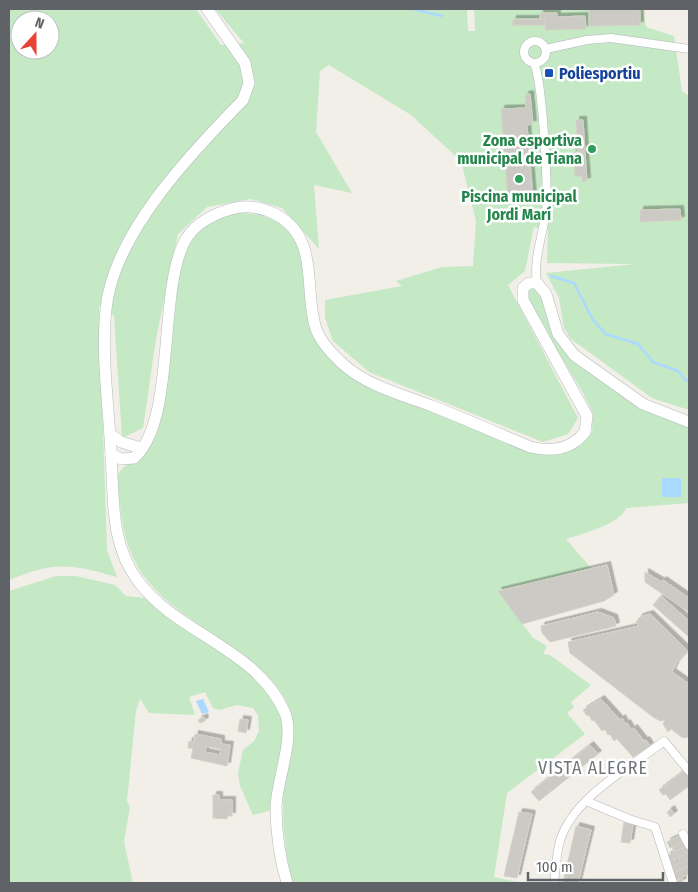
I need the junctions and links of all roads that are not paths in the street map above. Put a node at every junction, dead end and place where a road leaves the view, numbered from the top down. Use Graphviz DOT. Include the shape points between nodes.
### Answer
graph roads {
  1 [pos="207,9"];
  2 [pos="546,49"];
  3 [pos="689,49"];
  4 [pos="534,64"];
  5 [pos="537,283"];
  6 [pos="689,422"];
  7 [pos="110,434"];
  8 [pos="141,448"];
  9 [pos="111,454"];
  10 [pos="128,459"];
  11 [pos="113,479"];
  12 [pos="689,771"];
  13 [pos="586,800"];
  14 [pos="683,834"];
  15 [pos="689,845"];
  16 [pos="287,883"];
  17 [pos="554,883"];
  18 [pos="673,883"];
  1 -- 7 [label="street" via="246,63 249,83 243,100 163,187 122,257 109,290 106,308"];
  2 -- 3 [label="street" via="611,38"];
  2 -- 4 [label="street" via="544,59"];
  2 -- 4 [label="street" via="538,41 526,44 524,57"];
  4 -- 5 [label="street" via="540,93 547,191 535,270"];
  5 -- 6 [label="street" via="546,294 558,334 574,355 643,404"];
  5 -- 8 [label="street" via="529,283 523,288 522,300 587,416 586,432 581,438 558,450 530,447 358,376 329,350 316,330 308,259 295,231 278,216 255,208 236,208 217,214 197,226 178,255 156,415"];
  7 -- 8 [label="street" via="128,446"];
  7 -- 9 [label="street"];
  8 -- 9 [label="street"];
  8 -- 10 [label="street" via="134,458"];
  9 -- 10 [label="street"];
  9 -- 11 [label="street"];
  10 -- 11 [label="street"];
  11 -- 16 [label="street" via="116,534 121,553 138,582 156,602 241,660 261,678 285,714 288,737 276,806 277,832"];
  12 -- 13 [label="street" via="664,741"];
  13 -- 17 [label="street" via="570,819 560,840"];
  13 -- 18 [label="street" via="655,827"];
  14 -- 15 [label="street"];
}
